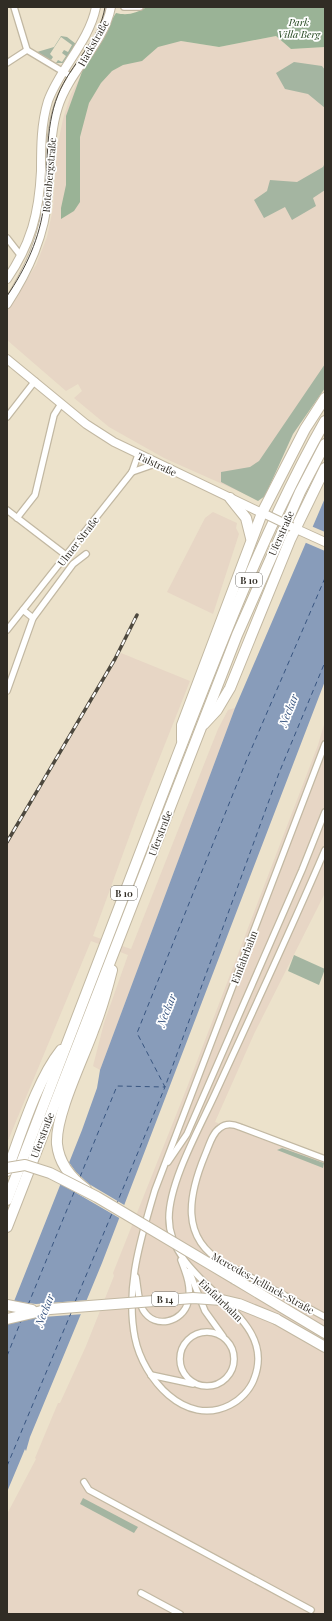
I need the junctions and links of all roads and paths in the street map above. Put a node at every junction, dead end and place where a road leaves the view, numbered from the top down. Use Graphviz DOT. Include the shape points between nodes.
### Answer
graph roads {
  1 [pos="14,7"];
  2 [pos="96,7"];
  3 [pos="111,7"];
  4 [pos="124,7"];
  5 [pos="140,7"];
  6 [pos="81,43"];
  7 [pos="27,50"];
  8 [pos="7,63"];
  9 [pos="62,71"];
  10 [pos="72,77"];
  11 [pos="7,238"];
  12 [pos="21,256"];
  13 [pos="7,279"];
  14 [pos="7,304"];
  15 [pos="7,359"];
  16 [pos="36,381"];
  17 [pos="325,398"];
  18 [pos="61,404"];
  19 [pos="7,417"];
  20 [pos="325,421"];
  21 [pos="325,444"];
  22 [pos="138,455"];
  23 [pos="155,464"];
  24 [pos="325,468"];
  25 [pos="132,472"];
  26 [pos="230,498"];
  27 [pos="7,510"];
  28 [pos="264,514"];
  29 [pos="17,518"];
  30 [pos="295,528"];
  31 [pos="250,542"];
  32 [pos="325,542"];
  33 [pos="86,554"];
  34 [pos="67,556"];
  35 [pos="23,610"];
  36 [pos="33,618"];
  37 [pos="7,630"];
  38 [pos="7,691"];
  39 [pos="200,729"];
  40 [pos="325,738"];
  41 [pos="182,744"];
  42 [pos="325,744"];
  43 [pos="322,751"];
  44 [pos="325,812"];
  45 [pos="325,850"];
  46 [pos="119,936"];
  47 [pos="68,1042"];
  48 [pos="325,1159"];
  49 [pos="7,1169"];
  50 [pos="163,1169"];
  51 [pos="97,1197"];
  52 [pos="7,1200"];
  53 [pos="7,1227"];
  54 [pos="178,1252"];
  55 [pos="183,1260"];
  56 [pos="135,1270"];
  57 [pos="7,1305"];
  58 [pos="50,1309"];
  59 [pos="325,1317"];
  60 [pos="7,1319"];
  61 [pos="325,1332"];
  62 [pos="227,1341"];
  63 [pos="325,1348"];
  64 [pos="151,1375"];
  65 [pos="203,1386"];
  66 [pos="84,1482"];
  67 [pos="141,1593"];
  68 [pos="311,1610"];
  69 [pos="180,1614"];
  1 -- 7 [label="street"];
  2 -- 6 [label="main road, Hackstraße"];
  3 -- 10 [label="main road, Hackstraße" via="101,32"];
  4 -- 5 [label="street"];
  6 -- 9 [label="main road, Rotenbergstraße"];
  7 -- 8 [label="street"];
  7 -- 9 [label="street"];
  9 -- 10 [label="street"];
  9 -- 12 [label="main road, Rotenbergstraße" via="48,102 44,122 37,213"];
  10 -- 14 [label="main road, Rotenbergstraße" via="54,121 42,232 28,269"];
  11 -- 12 [label="street"];
  12 -- 13 [label="main road, Rotenbergstraße"];
  15 -- 16 [label="main road, Talstraße"];
  16 -- 18 [label="main road, Talstraße"];
  16 -- 19 [label="street"];
  17 -- 28 [label="highway, B 10" via="305,429"];
  18 -- 22 [label="main road, Talstraße" via="95,431"];
  18 -- 29 [label="street" via="54,415 35,496"];
  20 -- 41 [label="highway, Uferstraße / B 10" via="290,486 266,540"];
  21 -- 39 [label="highway, Uferstraße / B 10" via="276,544"];
  22 -- 23 [label="main road, Talstraße"];
  22 -- 25 [label="street, Ulmer Straße"];
  23 -- 25 [label="street"];
  23 -- 26 [label="main road, Talstraße"];
  24 -- 30 [label="highway, B 10"];
  25 -- 34 [label="street, Ulmer Straße"];
  26 -- 28 [label="main road, Talstraße"];
  26 -- 31 [label="highway, B 10" via="246,518 251,532"];
  27 -- 29 [label="street"];
  28 -- 30 [label="main road, Talstraße, bridge"];
  28 -- 31 [label="highway, B 10"];
  29 -- 34 [label="street"];
  30 -- 32 [label="main road, Talstraße"];
  30 -- 39 [label="highway, B 10" via="230,688 218,710"];
  31 -- 41 [label="highway, B 10" via="182,725"];
  33 -- 36 [label="street, Ulmer Straße" via="73,564"];
  34 -- 35 [label="street, Ulmer Straße"];
  35 -- 36 [label="street"];
  35 -- 37 [label="street, Ulmer Straße"];
  36 -- 38 [label="street, Ulmer Straße"];
  39 -- 46 [label="highway, Uferstraße / B 10"];
  40 -- 43 [label="street"];
  41 -- 47 [label="highway, Uferstraße / B 10"];
  42 -- 43 [label="street, Einfahrbahn"];
  43 -- 50 [label="street, Einfahrbahn"];
  44 -- 50 [label="street, Einfahrbahn" via="187,1134"];
  45 -- 54 [label="street, Einfahrbahn" via="181,1172 171,1202 169,1219 172,1238"];
  46 -- 51 [label="highway, bridge" via="98,1018 62,1111 58,1129 57,1144 62,1162 75,1180"];
  46 -- 53 [label="highway, Uferstraße / B 10"];
  47 -- 49 [label="highway" via="52,1061"];
  47 -- 52 [label="highway, Uferstraße / B 10"];
  48 -- 59 [label="street, Mercedes-Jellinek-Straße" via="234,1125 222,1126 215,1133 196,1176 191,1209 199,1240 212,1256"];
  49 -- 51 [label="highway, bridge" via="25,1165 38,1168"];
  50 -- 56 [label="street, Einfahrbahn" via="141,1237"];
  51 -- 61 [label="highway, bridge"];
  54 -- 55 [label="street, Einfahrbahn"];
  54 -- 56 [label="street, Einfahrbahn" via="187,1276 189,1295 185,1309 174,1319 160,1321 146,1314 140,1302"];
  55 -- 62 [label="street, Einfahrbahn" via="205,1311"];
  55 -- 64 [label="street, Einfahrbahn" via="250,1329 258,1356 258,1367 248,1391 236,1402 215,1410 202,1411 190,1408 169,1396"];
  56 -- 64 [label="street, Einfahrbahn" via="132,1322 136,1342"];
  57 -- 58 [label="highway, B 14" via="24,1309"];
  58 -- 60 [label="highway, B 14"];
  58 -- 63 [label="highway, B 14, bridge" via="180,1298 222,1300 276,1319"];
  62 -- 65 [label="street" via="233,1354 232,1368 218,1384"];
  62 -- 65 [label="street" via="215,1333 202,1332 191,1337 182,1348 181,1369 190,1380"];
  64 -- 65 [label="street"];
  66 -- 68 [label="street" via="89,1490"];
  67 -- 69 [label="street"];
}
